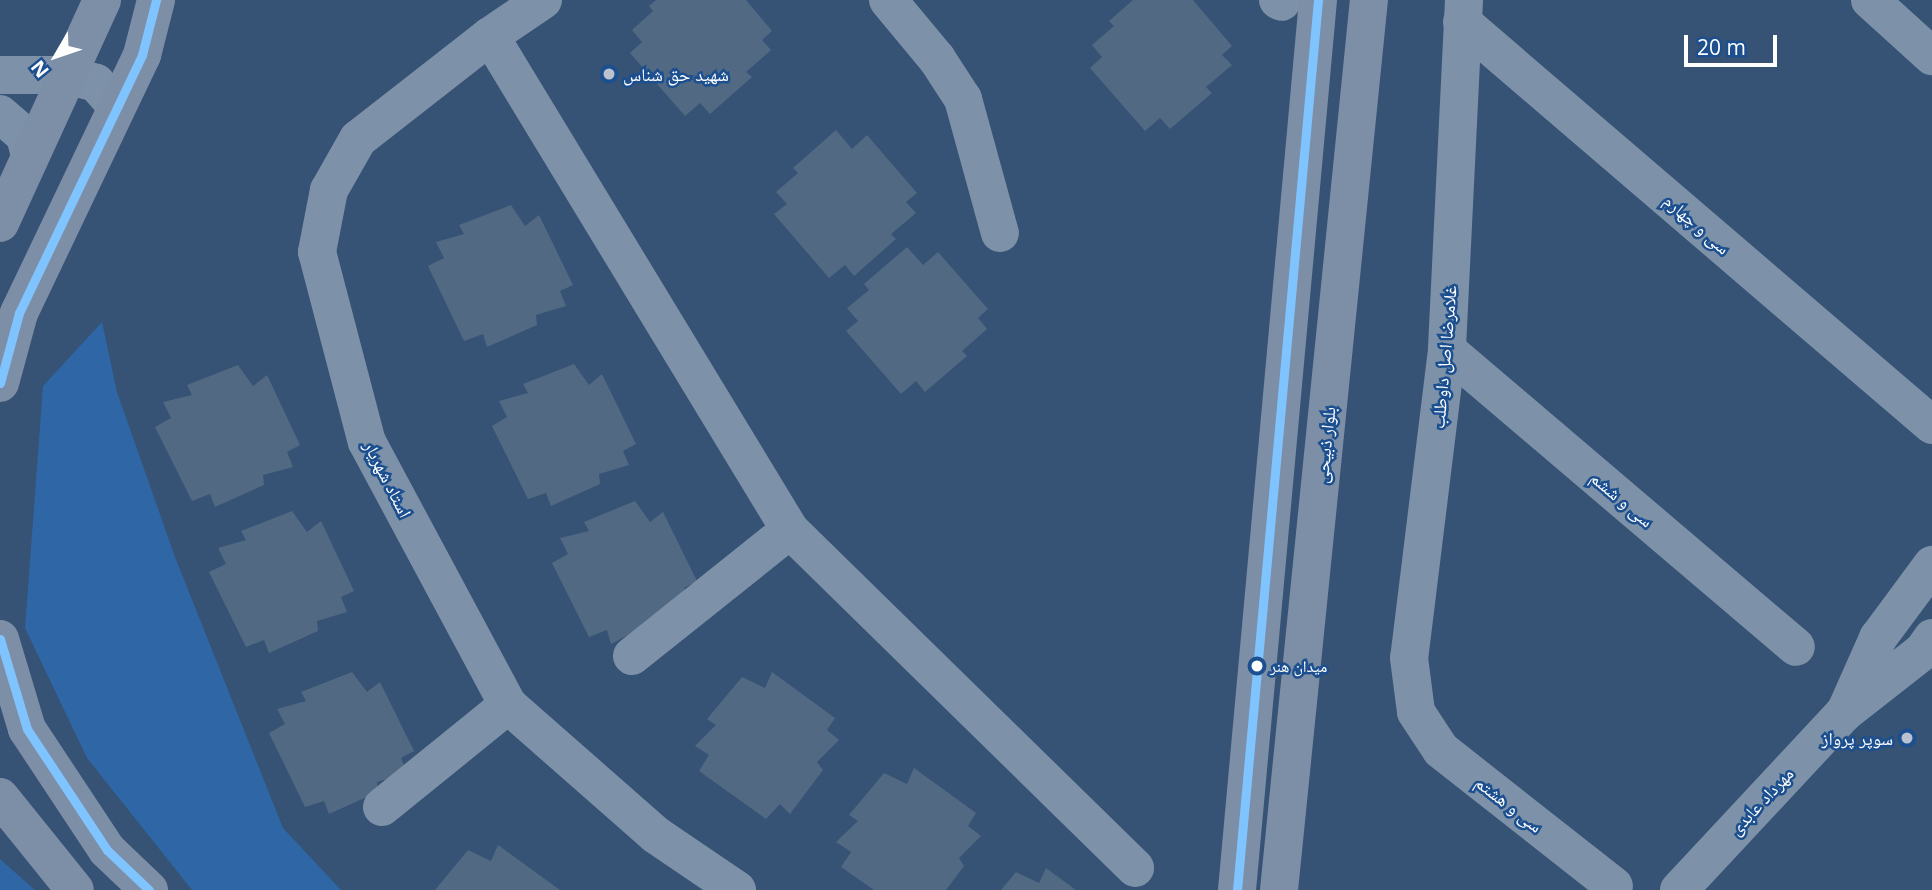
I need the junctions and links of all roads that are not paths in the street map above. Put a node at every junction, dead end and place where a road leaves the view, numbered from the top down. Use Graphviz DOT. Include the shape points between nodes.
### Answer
graph roads {
  1 [pos="102,0"];
  2 [pos="156,0"];
  3 [pos="544,0"];
  4 [pos="888,0"];
  5 [pos="1369,0"];
  6 [pos="1870,0"];
  7 [pos="1293,1"];
  8 [pos="1463,11"];
  9 [pos="489,36"];
  10 [pos="1932,56"];
  11 [pos="0,75"];
  12 [pos="65,75"];
  13 [pos="116,106"];
  14 [pos="0,114"];
  15 [pos="30,156"];
  16 [pos="0,223"];
  17 [pos="1000,233"];
  18 [pos="1447,350"];
  19 [pos="0,383"];
  20 [pos="1932,425"];
  21 [pos="790,530"];
  22 [pos="1932,565"];
  23 [pos="1932,638"];
  24 [pos="0,639"];
  25 [pos="1797,647"];
  26 [pos="632,656"];
  27 [pos="508,705"];
  28 [pos="1416,712"];
  29 [pos="1844,713"];
  30 [pos="0,797"];
  31 [pos="382,807"];
  32 [pos="1135,868"];
  33 [pos="1614,886"];
  34 [pos="75,890"];
  35 [pos="149,890"];
  36 [pos="737,890"];
  37 [pos="1237,890"];
  38 [pos="1279,890"];
  39 [pos="1679,890"];
  1 -- 12 [label="main road"];
  2 -- 13 [label="main road" via="142,55"];
  3 -- 9 [label="street, استاد شهریار"];
  4 -- 17 [label="street" via="937,59 962,99"];
  5 -- 38 [label="main road, بلوار ذبیحی"];
  6 -- 10 [label="street"];
  7 -- 37 [label="main road"];
  8 -- 18 [label="street, غلامرضا اصل داوطلب"];
  8 -- 20 [label="street, سی و چهارم"];
  9 -- 21 [label="street"];
  9 -- 27 [label="street, استاد شهریار" via="358,139 329,190 317,252 368,442"];
  11 -- 12 [label="street"];
  12 -- 13 [label="street" via="96,83"];
  12 -- 15 [label="main road"];
  13 -- 19 [label="main road" via="19,313"];
  14 -- 15 [label="street" via="25,136"];
  15 -- 16 [label="main road"];
  18 -- 25 [label="street, سی و ششم"];
  18 -- 28 [label="street, غلامرضا اصل داوطلب" via="1409,658"];
  21 -- 26 [label="street"];
  21 -- 32 [label="street"];
  22 -- 29 [label="street, مهرداد عابدی" via="1878,638"];
  23 -- 29 [label="street, مهرداد عابدی" via="1923,651"];
  24 -- 35 [label="main road" via="27,729 107,850"];
  27 -- 31 [label="street"];
  27 -- 36 [label="street, استاد شهریار" via="656,835"];
  28 -- 33 [label="street, سی و هشتم" via="1441,750"];
  29 -- 39 [label="street, مهرداد عابدی"];
  30 -- 34 [label="main road"];
}
